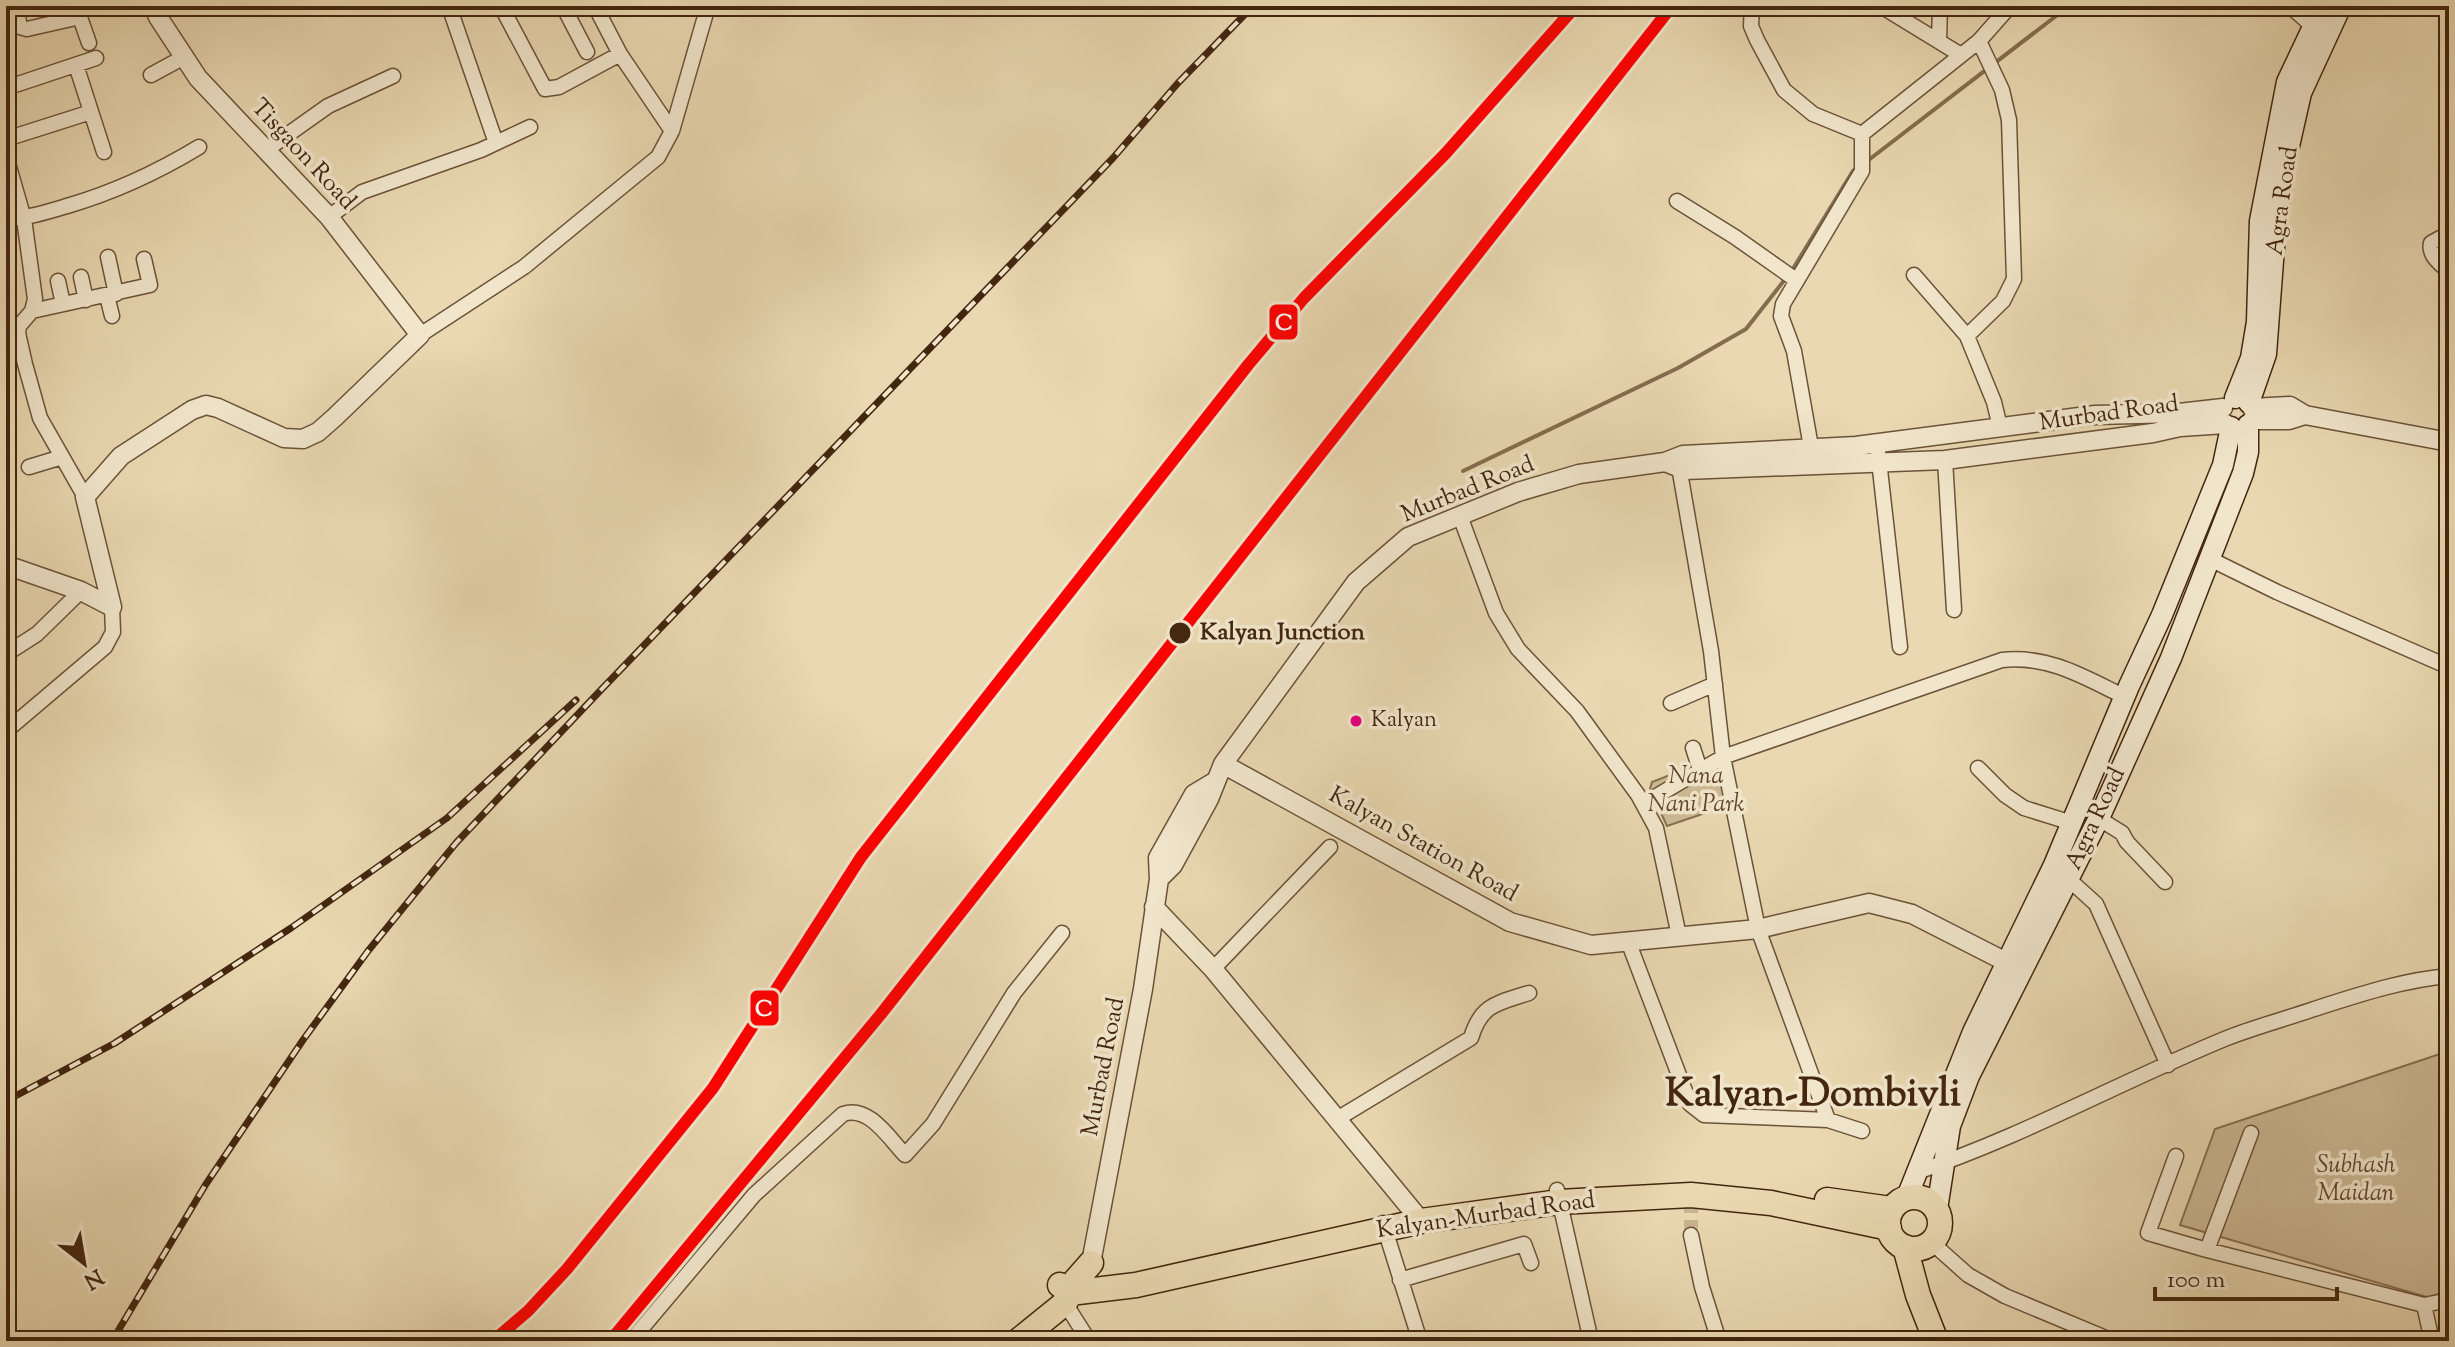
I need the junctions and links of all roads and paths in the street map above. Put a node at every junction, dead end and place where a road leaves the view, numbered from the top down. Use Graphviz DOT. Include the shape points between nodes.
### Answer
graph roads {
  1 [pos="16,6"];
  2 [pos="153,6"];
  3 [pos="449,6"];
  4 [pos="501,6"];
  5 [pos="510,6"];
  6 [pos="563,6"];
  7 [pos="595,6"];
  8 [pos="708,6"];
  9 [pos="1752,6"];
  10 [pos="1881,6"];
  11 [pos="1940,6"];
  12 [pos="2010,6"];
  13 [pos="2290,6"];
  14 [pos="2323,6"];
  15 [pos="2341,6"];
  16 [pos="78,11"];
  17 [pos="2319,32"];
  18 [pos="1939,41"];
  19 [pos="1979,41"];
  20 [pos="89,43"];
  21 [pos="618,50"];
  22 [pos="587,52"];
  23 [pos="1961,55"];
  24 [pos="184,57"];
  25 [pos="96,58"];
  26 [pos="76,65"];
  27 [pos="151,75"];
  28 [pos="393,76"];
  29 [pos="6,88"];
  30 [pos="91,112"];
  31 [pos="530,127"];
  32 [pos="672,131"];
  33 [pos="6,139"];
  34 [pos="1862,140"];
  35 [pos="496,143"];
  36 [pos="199,147"];
  37 [pos="266,150"];
  38 [pos="104,152"];
  39 [pos="6,156"];
  40 [pos="1677,201"];
  41 [pos="329,217"];
  42 [pos="6,219"];
  43 [pos="24,219"];
  44 [pos="2449,238"];
  45 [pos="108,257"];
  46 [pos="144,259"];
  47 [pos="2449,272"];
  48 [pos="1914,275"];
  49 [pos="81,277"];
  50 [pos="1796,280"];
  51 [pos="58,281"];
  52 [pos="111,295"];
  53 [pos="86,300"];
  54 [pos="63,304"];
  55 [pos="32,311"];
  56 [pos="112,316"];
  57 [pos="420,335"];
  58 [pos="1967,336"];
  59 [pos="2240,414"];
  60 [pos="2000,427"];
  61 [pos="2449,442"];
  62 [pos="1877,443"];
  63 [pos="1811,447"];
  64 [pos="62,457"];
  65 [pos="1945,460"];
  66 [pos="1674,462"];
  67 [pos="1879,465"];
  68 [pos="29,467"];
  69 [pos="85,497"];
  70 [pos="1460,516"];
  71 [pos="2210,559"];
  72 [pos="6,565"];
  73 [pos="81,591"];
  74 [pos="112,607"];
  75 [pos="1954,610"];
  76 [pos="1900,647"];
  77 [pos="6,654"];
  78 [pos="2449,667"];
  79 [pos="1715,684"];
  80 [pos="2125,697"];
  81 [pos="1671,703"];
  82 [pos="6,731"];
  83 [pos="1693,748"];
  84 [pos="1723,757"];
  85 [pos="1223,764"];
  86 [pos="1978,768"];
  87 [pos="1700,770"];
  88 [pos="1643,804"];
  89 [pos="2098,818"];
  90 [pos="2072,823"];
  91 [pos="1330,847"];
  92 [pos="2061,872"];
  93 [pos="2165,882"];
  94 [pos="1154,907"];
  95 [pos="1758,929"];
  96 [pos="1062,933"];
  97 [pos="1679,936"];
  98 [pos="1628,941"];
  99 [pos="2014,966"];
  100 [pos="1213,969"];
  101 [pos="2449,976"];
  102 [pos="1529,993"];
  103 [pos="2168,1065"];
  104 [pos="1337,1119"];
  105 [pos="1828,1120"];
  106 [pos="1943,1125"];
  107 [pos="1862,1131"];
  108 [pos="2251,1133"];
  109 [pos="2176,1156"];
  110 [pos="1944,1163"];
  111 [pos="1914,1173"];
  112 [pos="1558,1196"];
  113 [pos="1937,1209"];
  114 [pos="1896,1212"];
  115 [pos="1417,1217"];
  116 [pos="1383,1224"];
  117 [pos="1691,1235"];
  118 [pos="1918,1246"];
  119 [pos="2207,1250"];
  120 [pos="1531,1263"];
  121 [pos="1400,1280"];
  122 [pos="1076,1288"];
  123 [pos="2449,1300"];
  124 [pos="2424,1305"];
  125 [pos="631,1341"];
  126 [pos="1018,1341"];
  127 [pos="1043,1341"];
  128 [pos="1089,1341"];
  129 [pos="1420,1341"];
  130 [pos="1591,1341"];
  131 [pos="1719,1341"];
  132 [pos="1936,1341"];
  133 [pos="1952,1341"];
  134 [pos="2113,1341"];
  135 [pos="2432,1341"];
  1 -- 16 [label="street" via="23,29"];
  2 -- 24 [label="street, Tisgaon Road"];
  3 -- 35 [label="street"];
  4 -- 21 [label="street" via="545,89 559,87"];
  5 -- 21 [label="street" via="551,80"];
  6 -- 22 [label="street"];
  7 -- 21 [label="street"];
  8 -- 32 [label="street"];
  9 -- 34 [label="street" via="1751,26 1784,90"];
  10 -- 18 [label="street"];
  11 -- 18 [label="street"];
  12 -- 19 [label="street"];
  13 -- 17 [label="street"];
  14 -- 17 [label="main road, Agra Road"];
  15 -- 17 [label="main road, Agra Road"];
  16 -- 20 [label="street"];
  17 -- 59 [label="main road, Agra Road" via="2287,82 2260,221 2257,322"];
  18 -- 23 [label="street"];
  19 -- 23 [label="street"];
  19 -- 58 [label="street" via="2002,90 2009,120 2014,279 2003,301"];
  21 -- 32 [label="street"];
  23 -- 34 [label="street"];
  24 -- 27 [label="street"];
  24 -- 37 [label="street, Tisgaon Road"];
  25 -- 26 [label="street"];
  26 -- 29 [label="street"];
  26 -- 30 [label="street"];
  28 -- 37 [label="street" via="328,106"];
  30 -- 33 [label="street"];
  30 -- 38 [label="street"];
  31 -- 35 [label="street"];
  32 -- 57 [label="street" via="658,157 524,267"];
  34 -- 50 [label="street" via="1862,171"];
  35 -- 41 [label="street" via="362,192"];
  36 -- 43 [label="street" via="112,192"];
  37 -- 41 [label="street, Tisgaon Road"];
  39 -- 43 [label="street"];
  40 -- 50 [label="street"];
  41 -- 57 [label="street, Tisgaon Road"];
  42 -- 43 [label="street"];
  43 -- 55 [label="street" via="35,299"];
  44 -- 47 [label="street" via="2436,240 2430,249"];
  45 -- 52 [label="street"];
  46 -- 52 [label="street" via="151,285"];
  48 -- 58 [label="street"];
  49 -- 53 [label="street"];
  50 -- 63 [label="street" via="1781,316 1794,351"];
  51 -- 54 [label="street"];
  52 -- 53 [label="street"];
  52 -- 56 [label="street"];
  53 -- 54 [label="street"];
  54 -- 55 [label="street"];
  55 -- 64 [label="street" via="18,333 40,418"];
  57 -- 69 [label="street" via="318,432 303,439 284,438 206,405 121,456"];
  58 -- 60 [label="street"];
  59 -- 60 [label="street, Murbad Road" via="2095,415"];
  59 -- 61 [label="street" via="2289,420 2305,415"];
  59 -- 65 [label="street, Murbad Road" via="2153,433"];
  59 -- 71 [label="main road, Agra Road" via="2248,452"];
  59 -- 80 [label="main road, Agra Road"];
  60 -- 62 [label="street, Murbad Road"];
  62 -- 63 [label="street, Murbad Road"];
  62 -- 67 [label="street"];
  63 -- 66 [label="street, Murbad Road"];
  64 -- 68 [label="street"];
  64 -- 69 [label="street"];
  65 -- 67 [label="street, Murbad Road"];
  65 -- 75 [label="street"];
  66 -- 67 [label="street, Murbad Road" via="1685,470"];
  66 -- 70 [label="street, Murbad Road" via="1579,474"];
  66 -- 79 [label="street"];
  67 -- 76 [label="street"];
  69 -- 74 [label="street"];
  70 -- 85 [label="street, Murbad Road" via="1408,537 1356,582"];
  70 -- 88 [label="street" via="1496,613 1518,649 1577,711"];
  71 -- 78 [label="street"];
  71 -- 89 [label="main road, Agra Road"];
  72 -- 73 [label="street"];
  73 -- 74 [label="street"];
  73 -- 77 [label="street" via="37,634"];
  74 -- 82 [label="street" via="113,632 105,647"];
  79 -- 81 [label="street"];
  79 -- 84 [label="street"];
  80 -- 84 [label="street" via="2055,664 2002,660"];
  80 -- 90 [label="main road, Agra Road"];
  83 -- 87 [label="street"];
  84 -- 87 [label="street"];
  84 -- 95 [label="street"];
  85 -- 94 [label="street, Murbad Road" via="1214,782 1194,794 1158,858"];
  85 -- 98 [label="street, Kalyan Station Road" via="1510,922 1591,945"];
  86 -- 90 [label="street" via="2024,808"];
  87 -- 88 [label="street"];
  88 -- 97 [label="street" via="1656,828"];
  89 -- 92 [label="main road, Agra Road"];
  89 -- 93 [label="street" via="2122,833"];
  90 -- 92 [label="main road, Agra Road"];
  91 -- 100 [label="street"];
  92 -- 99 [label="main road, Agra Road"];
  92 -- 103 [label="street" via="2096,904"];
  94 -- 100 [label="street"];
  94 -- 122 [label="street, Murbad Road" via="1143,989"];
  95 -- 97 [label="street, Kalyan Station Road"];
  95 -- 99 [label="street, Kalyan Station Road" via="1869,903 1912,914"];
  95 -- 105 [label="street"];
  96 -- 125 [label="street" via="1014,993 933,1124 905,1155 870,1118 857,1112 843,1114 754,1195"];
  97 -- 98 [label="street, Kalyan Station Road"];
  98 -- 105 [label="street" via="1690,1104 1704,1115"];
  99 -- 106 [label="main road, Agra Road"];
  100 -- 104 [label="street"];
  101 -- 103 [label="street" via="2364,993 2228,1037"];
  102 -- 104 [label="street" via="1490,1006 1476,1021 1471,1038"];
  103 -- 110 [label="street"];
  104 -- 115 [label="street"];
  105 -- 107 [label="street"];
  106 -- 110 [label="main road, Agra Road"];
  106 -- 111 [label="main road, Agra Road"];
  108 -- 119 [label="street"];
  109 -- 119 [label="street" via="2148,1233"];
  110 -- 111 [label="street"];
  110 -- 113 [label="main road, Agra Road"];
  111 -- 114 [label="main road, Agra Road"];
  112 -- 114 [label="main road, Kalyan-Murbad Road" via="1690,1192"];
  112 -- 115 [label="main road, Kalyan-Murbad Road"];
  112 -- 130 [label="street"];
  113 -- 114 [label="main road" via="1926,1199"];
  113 -- 118 [label="main road" via="1940,1223"];
  114 -- 118 [label="main road" via="1894,1240"];
  115 -- 116 [label="main road, Kalyan-Murbad Road"];
  116 -- 121 [label="street"];
  116 -- 122 [label="main road, Kalyan-Murbad Road"];
  117 -- 131 [label="street"];
  118 -- 132 [label="main road" via="1918,1295"];
  118 -- 133 [label="main road"];
  118 -- 134 [label="street" via="2005,1296"];
  119 -- 124 [label="street"];
  120 -- 121 [label="street" via="1524,1244"];
  121 -- 129 [label="street"];
  122 -- 126 [label="main road, Kalyan-Murbad Road"];
  122 -- 127 [label="main road"];
  122 -- 128 [label="street"];
  123 -- 124 [label="street"];
  124 -- 135 [label="street"];
}
